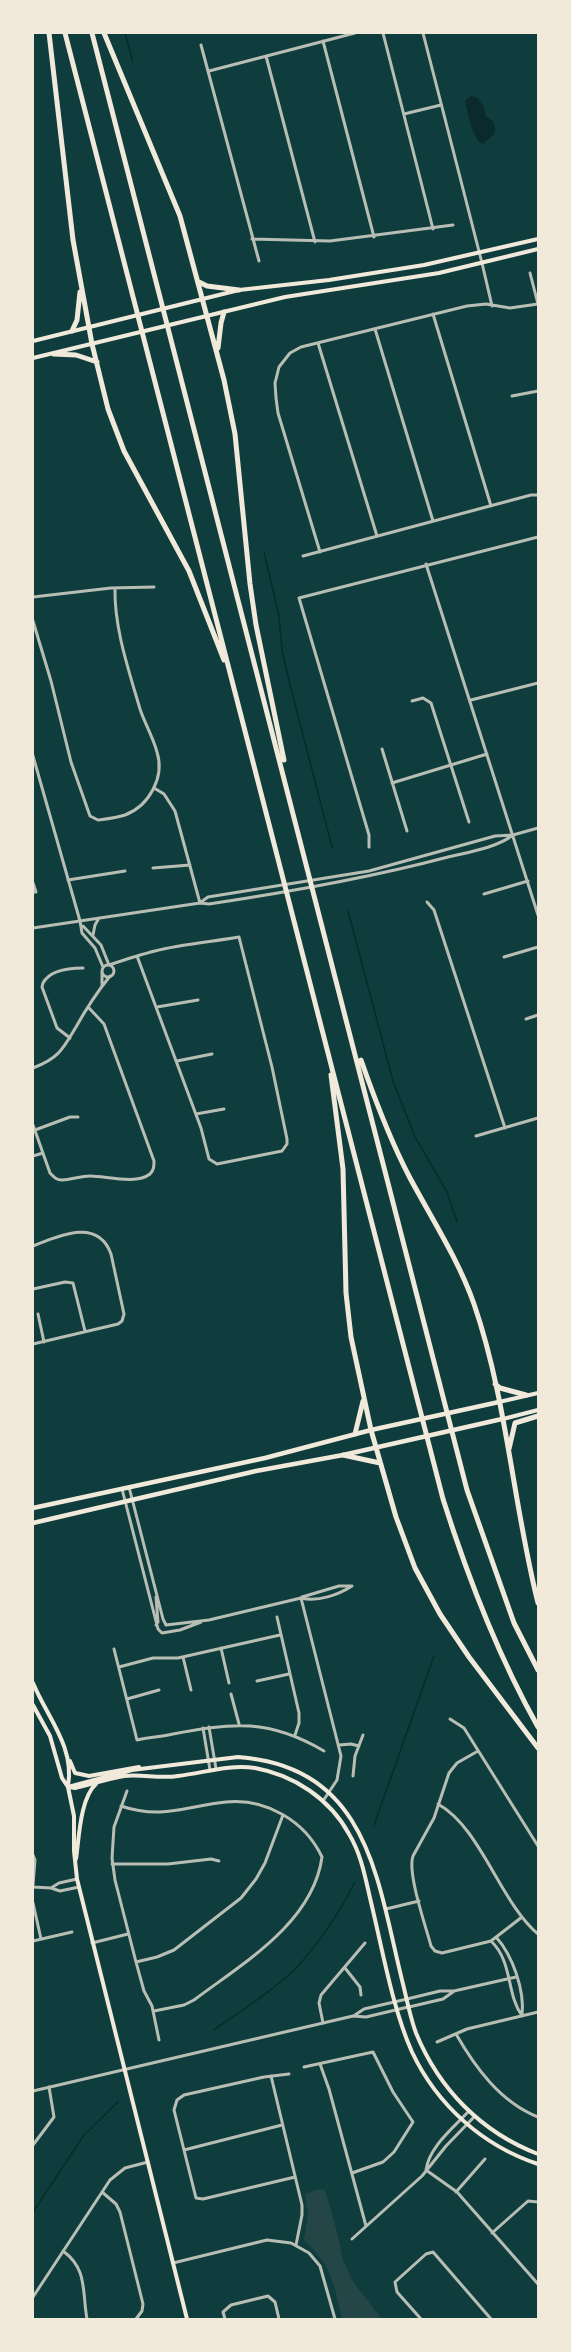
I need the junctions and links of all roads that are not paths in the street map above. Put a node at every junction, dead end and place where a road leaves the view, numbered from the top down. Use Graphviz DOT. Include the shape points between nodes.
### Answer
graph roads {
  1 [pos="49,33"];
  2 [pos="65,33"];
  3 [pos="92,33"];
  4 [pos="104,33"];
  5 [pos="355,33"];
  6 [pos="383,33"];
  7 [pos="423,33"];
  8 [pos="323,42"];
  9 [pos="201,45"];
  10 [pos="267,56"];
  11 [pos="209,71"];
  12 [pos="441,105"];
  13 [pos="404,114"];
  14 [pos="453,225"];
  15 [pos="433,228"];
  16 [pos="374,237"];
  17 [pos="252,239"];
  18 [pos="538,239"];
  19 [pos="315,242"];
  20 [pos="538,249"];
  21 [pos="479,254"];
  22 [pos="259,261"];
  23 [pos="482,263"];
  24 [pos="530,273"];
  25 [pos="199,282"];
  26 [pos="81,285"];
  27 [pos="239,290"];
  28 [pos="203,299"];
  29 [pos="538,304"];
  30 [pos="492,306"];
  31 [pos="224,312"];
  32 [pos="433,314"];
  33 [pos="208,316"];
  34 [pos="89,327"];
  35 [pos="375,329"];
  36 [pos="72,331"];
  37 [pos="33,341"];
  38 [pos="318,343"];
  39 [pos="92,344"];
  40 [pos="217,353"];
  41 [pos="54,354"];
  42 [pos="33,358"];
  43 [pos="97,363"];
  44 [pos="538,391"];
  45 [pos="512,396"];
  46 [pos="538,495"];
  47 [pos="491,506"];
  48 [pos="434,521"];
  49 [pos="377,536"];
  50 [pos="538,537"];
  51 [pos="320,552"];
  52 [pos="303,556"];
  53 [pos="426,564"];
  54 [pos="154,587"];
  55 [pos="115,588"];
  56 [pos="33,597"];
  57 [pos="33,621"];
  58 [pos="538,683"];
  59 [pos="237,699"];
  60 [pos="471,700"];
  61 [pos="412,701"];
  62 [pos="382,749"];
  63 [pos="487,754"];
  64 [pos="33,756"];
  65 [pos="451,765"];
  66 [pos="392,783"];
  67 [pos="154,788"];
  68 [pos="290,795"];
  69 [pos="469,822"];
  70 [pos="538,828"];
  71 [pos="407,831"];
  72 [pos="513,835"];
  73 [pos="369,847"];
  74 [pos="190,865"];
  75 [pos="153,868"];
  76 [pos="125,871"];
  77 [pos="68,880"];
  78 [pos="528,881"];
  79 [pos="33,883"];
  80 [pos="34,892"];
  81 [pos="484,894"];
  82 [pos="427,902"];
  83 [pos="200,903"];
  84 [pos="538,915"];
  85 [pos="99,918"];
  86 [pos="80,921"];
  87 [pos="83,926"];
  88 [pos="33,928"];
  89 [pos="93,935"];
  90 [pos="538,946"];
  91 [pos="137,956"];
  92 [pos="504,957"];
  93 [pos="121,963"];
  94 [pos="110,965"];
  95 [pos="83,968"];
  96 [pos="103,968"];
  97 [pos="114,970"];
  98 [pos="102,972"];
  99 [pos="110,976"];
  100 [pos="102,985"];
  101 [pos="198,1000"];
  102 [pos="158,1007"];
  103 [pos="89,1008"];
  104 [pos="538,1015"];
  105 [pos="526,1019"];
  106 [pos="350,1030"];
  107 [pos="70,1038"];
  108 [pos="328,1050"];
  109 [pos="212,1054"];
  110 [pos="177,1061"];
  111 [pos="33,1068"];
  112 [pos="224,1109"];
  113 [pos="195,1114"];
  114 [pos="78,1117"];
  115 [pos="538,1118"];
  116 [pos="33,1125"];
  117 [pos="505,1128"];
  118 [pos="35,1130"];
  119 [pos="476,1136"];
  120 [pos="43,1153"];
  121 [pos="33,1156"];
  122 [pos="33,1246"];
  123 [pos="33,1289"];
  124 [pos="38,1314"];
  125 [pos="85,1331"];
  126 [pos="44,1342"];
  127 [pos="33,1344"];
  128 [pos="494,1382"];
  129 [pos="538,1393"];
  130 [pos="526,1395"];
  131 [pos="364,1396"];
  132 [pos="498,1402"];
  133 [pos="538,1410"];
  134 [pos="538,1416"];
  135 [pos="502,1419"];
  136 [pos="371,1430"];
  137 [pos="355,1434"];
  138 [pos="376,1447"];
  139 [pos="508,1453"];
  140 [pos="344,1455"];
  141 [pos="380,1463"];
  142 [pos="129,1487"];
  143 [pos="122,1488"];
  144 [pos="132,1500"];
  145 [pos="125,1502"];
  146 [pos="33,1508"];
  147 [pos="33,1522"];
  148 [pos="146,1554"];
  149 [pos="140,1556"];
  150 [pos="155,1589"];
  151 [pos="301,1598"];
  152 [pos="538,1603"];
  153 [pos="277,1617"];
  154 [pos="209,1620"];
  155 [pos="156,1624"];
  156 [pos="280,1635"];
  157 [pos="221,1648"];
  158 [pos="114,1649"];
  159 [pos="183,1657"];
  160 [pos="119,1666"];
  161 [pos="538,1670"];
  162 [pos="289,1674"];
  163 [pos="257,1681"];
  164 [pos="33,1683"];
  165 [pos="229,1683"];
  166 [pos="159,1690"];
  167 [pos="191,1690"];
  168 [pos="231,1694"];
  169 [pos="127,1699"];
  170 [pos="33,1705"];
  171 [pos="450,1719"];
  172 [pos="239,1725"];
  173 [pos="209,1726"];
  174 [pos="538,1727"];
  175 [pos="203,1728"];
  176 [pos="363,1735"];
  177 [pos="295,1736"];
  178 [pos="63,1743"];
  179 [pos="339,1745"];
  180 [pos="359,1746"];
  181 [pos="538,1748"];
  182 [pos="324,1750"];
  183 [pos="478,1751"];
  184 [pos="214,1759"];
  185 [pos="208,1760"];
  186 [pos="149,1767"];
  187 [pos="216,1769"];
  188 [pos="210,1770"];
  189 [pos="353,1776"];
  190 [pos="99,1782"];
  191 [pos="68,1787"];
  192 [pos="127,1791"];
  193 [pos="329,1793"];
  194 [pos="323,1801"];
  195 [pos="438,1804"];
  196 [pos="121,1806"];
  197 [pos="284,1815"];
  198 [pos="538,1846"];
  199 [pos="34,1857"];
  200 [pos="219,1861"];
  201 [pos="112,1864"];
  202 [pos="75,1869"];
  203 [pos="77,1880"];
  204 [pos="62,1882"];
  205 [pos="33,1886"];
  206 [pos="79,1887"];
  207 [pos="51,1888"];
  208 [pos="64,1890"];
  209 [pos="419,1901"];
  210 [pos="33,1903"];
  211 [pos="385,1909"];
  212 [pos="522,1917"];
  213 [pos="72,1932"];
  214 [pos="128,1934"];
  215 [pos="538,1934"];
  216 [pos="496,1937"];
  217 [pos="41,1939"];
  218 [pos="33,1941"];
  219 [pos="491,1941"];
  220 [pos="92,1943"];
  221 [pos="365,1943"];
  222 [pos="136,1962"];
  223 [pos="345,1968"];
  224 [pos="516,1977"];
  225 [pos="510,1978"];
  226 [pos="454,1991"];
  227 [pos="361,1995"];
  228 [pos="407,1999"];
  229 [pos="396,2002"];
  230 [pos="409,2007"];
  231 [pos="398,2009"];
  232 [pos="154,2011"];
  233 [pos="538,2012"];
  234 [pos="353,2016"];
  235 [pos="522,2016"];
  236 [pos="323,2023"];
  237 [pos="456,2034"];
  238 [pos="159,2040"];
  239 [pos="437,2042"];
  240 [pos="320,2064"];
  241 [pos="304,2067"];
  242 [pos="125,2069"];
  243 [pos="289,2074"];
  244 [pos="271,2076"];
  245 [pos="49,2087"];
  246 [pos="33,2091"];
  247 [pos="468,2112"];
  248 [pos="474,2117"];
  249 [pos="538,2117"];
  250 [pos="461,2119"];
  251 [pos="467,2124"];
  252 [pos="282,2125"];
  253 [pos="33,2145"];
  254 [pos="184,2150"];
  255 [pos="538,2154"];
  256 [pos="484,2159"];
  257 [pos="148,2162"];
  258 [pos="538,2164"];
  259 [pos="426,2170"];
  260 [pos="352,2173"];
  261 [pos="295,2177"];
  262 [pos="102,2192"];
  263 [pos="456,2192"];
  264 [pos="538,2202"];
  265 [pos="366,2226"];
  266 [pos="492,2234"];
  267 [pos="352,2239"];
  268 [pos="296,2245"];
  269 [pos="63,2251"];
  270 [pos="173,2263"];
  271 [pos="538,2284"];
  272 [pos="33,2297"];
  273 [pos="87,2319"];
  274 [pos="136,2319"];
  275 [pos="187,2319"];
  276 [pos="225,2319"];
  277 [pos="279,2319"];
  278 [pos="335,2319"];
  279 [pos="421,2319"];
  280 [pos="491,2319"];
  1 -- 26 [label="highway"];
  2 -- 59 [label="highway"];
  3 -- 68 [label="highway"];
  4 -- 25 [label="highway" via="178,210"];
  5 -- 8 [label="street"];
  6 -- 13 [label="street"];
  7 -- 12 [label="street"];
  8 -- 10 [label="street"];
  8 -- 16 [label="street"];
  9 -- 11 [label="street"];
  10 -- 11 [label="street"];
  10 -- 19 [label="street"];
  11 -- 17 [label="street"];
  12 -- 13 [label="street"];
  12 -- 21 [label="street"];
  13 -- 15 [label="street"];
  14 -- 15 [label="street"];
  15 -- 16 [label="street"];
  16 -- 19 [label="street"];
  17 -- 19 [label="street"];
  17 -- 22 [label="street"];
  18 -- 21 [label="main road"];
  20 -- 23 [label="main road"];
  21 -- 23 [label="street"];
  21 -- 27 [label="main road" via="366,274"];
  23 -- 30 [label="street"];
  23 -- 31 [label="main road" via="295,295"];
  24 -- 29 [label="street"];
  25 -- 27 [label="highway"];
  25 -- 28 [label="highway"];
  26 -- 34 [label="highway"];
  26 -- 36 [label="highway"];
  27 -- 28 [label="main road"];
  28 -- 33 [label="highway"];
  28 -- 34 [label="main road"];
  29 -- 30 [label="street" via="518,308"];
  30 -- 32 [label="street" via="473,305"];
  31 -- 33 [label="main road"];
  31 -- 40 [label="highway"];
  32 -- 35 [label="street"];
  32 -- 47 [label="street"];
  33 -- 39 [label="main road"];
  33 -- 40 [label="highway"];
  34 -- 36 [label="main road"];
  34 -- 39 [label="highway"];
  35 -- 38 [label="street"];
  35 -- 48 [label="street"];
  36 -- 37 [label="main road"];
  38 -- 49 [label="street"];
  38 -- 51 [label="street" via="296,349 285,357 275,383 278,413"];
  39 -- 41 [label="main road"];
  39 -- 43 [label="highway"];
  40 -- 68 [label="highway" via="235,434 256,626"];
  41 -- 42 [label="main road"];
  41 -- 43 [label="highway" via="81,356"];
  43 -- 59 [label="highway" via="117,433 196,585"];
  44 -- 45 [label="street"];
  46 -- 47 [label="street"];
  47 -- 48 [label="street"];
  48 -- 49 [label="street"];
  49 -- 51 [label="street"];
  50 -- 53 [label="street"];
  51 -- 52 [label="street"];
  53 -- 60 [label="street"];
  53 -- 73 [label="street" via="299,598 369,835"];
  54 -- 55 [label="street"];
  55 -- 56 [label="street"];
  55 -- 67 [label="street" via="123,645 141,712 158,753"];
  57 -- 67 [label="street" via="71,762 90,816 98,820 128,814"];
  58 -- 60 [label="street"];
  59 -- 108 [label="highway"];
  60 -- 63 [label="street"];
  61 -- 65 [label="street" via="425,698 432,703"];
  62 -- 66 [label="street"];
  63 -- 65 [label="street"];
  63 -- 72 [label="street"];
  64 -- 77 [label="street"];
  65 -- 66 [label="street"];
  65 -- 69 [label="street"];
  66 -- 71 [label="street"];
  67 -- 74 [label="street" via="172,804"];
  68 -- 106 [label="highway"];
  70 -- 72 [label="street"];
  72 -- 78 [label="street"];
  72 -- 83 [label="street" via="466,852 338,883"];
  72 -- 83 [label="street" via="495,836 386,867 208,897"];
  74 -- 75 [label="street"];
  74 -- 83 [label="street"];
  76 -- 77 [label="street"];
  77 -- 86 [label="street"];
  78 -- 81 [label="street"];
  78 -- 84 [label="street"];
  79 -- 80 [label="street"];
  82 -- 117 [label="street" via="434,910"];
  83 -- 85 [label="street"];
  85 -- 86 [label="street"];
  85 -- 89 [label="street"];
  86 -- 87 [label="street"];
  86 -- 88 [label="street"];
  87 -- 89 [label="street"];
  87 -- 96 [label="street" via="82,933 95,948"];
  89 -- 94 [label="street"];
  90 -- 92 [label="street"];
  91 -- 93 [label="street"];
  91 -- 102 [label="street"];
  91 -- 113 [label="street" via="239,937 272,1068 285,1148 277,1153 212,1163"];
  93 -- 94 [label="street"];
  93 -- 97 [label="street"];
  94 -- 96 [label="street"];
  94 -- 97 [label="street"];
  95 -- 107 [label="street" via="52,973 42,987 57,1028"];
  96 -- 98 [label="street"];
  97 -- 99 [label="street"];
  98 -- 99 [label="street"];
  98 -- 100 [label="street"];
  99 -- 100 [label="street"];
  100 -- 103 [label="street"];
  101 -- 102 [label="street"];
  102 -- 110 [label="street"];
  103 -- 107 [label="street"];
  103 -- 120 [label="street" via="105,1024 154,1168 146,1176 127,1179 92,1176 62,1180 50,1173"];
  104 -- 105 [label="street"];
  106 -- 128 [label="highway" via="389,1134 468,1289"];
  106 -- 161 [label="highway" via="467,1490 514,1623"];
  107 -- 111 [label="street" via="60,1053"];
  108 -- 131 [label="highway" via="343,1169 346,1303"];
  108 -- 174 [label="highway" via="442,1499 492,1637"];
  109 -- 110 [label="street"];
  110 -- 113 [label="street"];
  112 -- 113 [label="street"];
  114 -- 118 [label="street"];
  115 -- 117 [label="street"];
  116 -- 118 [label="street"];
  117 -- 119 [label="street"];
  118 -- 120 [label="street"];
  120 -- 121 [label="street"];
  122 -- 125 [label="street" via="55,1236 85,1231 109,1246 124,1314 122,1322"];
  123 -- 125 [label="street" via="73,1283"];
  124 -- 126 [label="street"];
  125 -- 126 [label="street"];
  126 -- 127 [label="street"];
  128 -- 130 [label="highway" via="500,1388"];
  128 -- 132 [label="highway"];
  129 -- 130 [label="main road"];
  130 -- 132 [label="main road"];
  131 -- 136 [label="highway"];
  131 -- 137 [label="highway"];
  132 -- 135 [label="highway"];
  132 -- 136 [label="main road"];
  133 -- 135 [label="main road"];
  134 -- 139 [label="highway" via="515,1423"];
  135 -- 138 [label="main road"];
  135 -- 139 [label="highway"];
  136 -- 137 [label="main road"];
  136 -- 138 [label="highway"];
  137 -- 142 [label="main road"];
  138 -- 140 [label="main road"];
  138 -- 141 [label="highway"];
  139 -- 152 [label="highway"];
  140 -- 141 [label="highway"];
  140 -- 144 [label="main road" via="275,1466"];
  141 -- 181 [label="highway" via="405,1544 434,1604 469,1658"];
  142 -- 143 [label="main road"];
  142 -- 144 [label="street"];
  143 -- 145 [label="street"];
  143 -- 146 [label="main road"];
  144 -- 145 [label="main road"];
  144 -- 148 [label="street"];
  145 -- 147 [label="main road"];
  145 -- 149 [label="street"];
  148 -- 149 [label="street"];
  148 -- 150 [label="street"];
  149 -- 155 [label="street"];
  150 -- 154 [label="street" via="169,1626"];
  150 -- 155 [label="street"];
  151 -- 151 [label="street" via="320,1598 352,1586 339,1586"];
  151 -- 154 [label="street"];
  151 -- 179 [label="street"];
  153 -- 156 [label="street"];
  154 -- 155 [label="street" via="164,1633"];
  156 -- 157 [label="street"];
  156 -- 162 [label="street"];
  157 -- 159 [label="street"];
  157 -- 165 [label="street"];
  158 -- 160 [label="street"];
  159 -- 160 [label="street" via="153,1658"];
  159 -- 167 [label="street"];
  160 -- 169 [label="street"];
  162 -- 163 [label="street"];
  162 -- 177 [label="street" via="299,1717"];
  164 -- 178 [label="main road"];
  166 -- 169 [label="street"];
  168 -- 172 [label="street"];
  169 -- 175 [label="street" via="137,1740"];
  170 -- 191 [label="main road" via="50,1736"];
  171 -- 183 [label="street" via="464,1728"];
  172 -- 173 [label="street"];
  172 -- 177 [label="street" via="270,1728"];
  173 -- 175 [label="street"];
  173 -- 184 [label="street"];
  175 -- 185 [label="street"];
  176 -- 180 [label="street"];
  177 -- 182 [label="street"];
  178 -- 186 [label="main road" via="73,1770 80,1776"];
  178 -- 191 [label="main road" via="70,1774"];
  179 -- 180 [label="street"];
  179 -- 193 [label="street" via="339,1770"];
  180 -- 189 [label="street"];
  183 -- 195 [label="street" via="457,1763 449,1773"];
  183 -- 198 [label="street"];
  184 -- 185 [label="main road"];
  184 -- 187 [label="street"];
  184 -- 193 [label="main road" via="254,1759 277,1764 297,1771"];
  185 -- 186 [label="main road"];
  185 -- 188 [label="street"];
  186 -- 191 [label="main road"];
  187 -- 188 [label="main road"];
  187 -- 194 [label="main road" via="269,1771"];
  188 -- 190 [label="main road" via="178,1776 124,1776"];
  190 -- 191 [label="main road"];
  190 -- 202 [label="main road" via="85,1804"];
  191 -- 202 [label="main road" via="74,1816"];
  192 -- 196 [label="street"];
  193 -- 194 [label="street"];
  193 -- 211 [label="main road" via="358,1828"];
  194 -- 229 [label="main road" via="340,1820 358,1852"];
  195 -- 209 [label="street" via="411,1863"];
  195 -- 212 [label="street" via="458,1818"];
  196 -- 197 [label="street" via="159,1812 242,1802"];
  196 -- 201 [label="street" via="114,1827"];
  197 -- 222 [label="street" via="265,1863 241,1898 174,1950"];
  197 -- 232 [label="street" via="307,1834 322,1857 300,1908 266,1946 190,2003"];
  199 -- 205 [label="street"];
  200 -- 201 [label="street"];
  201 -- 214 [label="street"];
  202 -- 203 [label="main road"];
  203 -- 204 [label="street"];
  203 -- 206 [label="main road"];
  204 -- 207 [label="street"];
  204 -- 208 [label="street"];
  205 -- 207 [label="street"];
  206 -- 208 [label="street"];
  206 -- 220 [label="main road"];
  207 -- 208 [label="street"];
  209 -- 211 [label="street"];
  209 -- 219 [label="street" via="435,1951 442,1953"];
  210 -- 217 [label="street"];
  211 -- 228 [label="main road"];
  212 -- 215 [label="street"];
  212 -- 216 [label="street"];
  213 -- 217 [label="street"];
  214 -- 220 [label="street"];
  214 -- 222 [label="street"];
  216 -- 219 [label="street"];
  216 -- 224 [label="street" via="512,1959"];
  217 -- 218 [label="street"];
  219 -- 225 [label="street" via="504,1959"];
  220 -- 242 [label="main road"];
  221 -- 223 [label="street"];
  222 -- 232 [label="street"];
  223 -- 227 [label="street" via="360,1987"];
  223 -- 236 [label="street" via="321,1995"];
  224 -- 225 [label="street"];
  224 -- 235 [label="street"];
  225 -- 226 [label="street"];
  225 -- 235 [label="street"];
  226 -- 228 [label="street"];
  226 -- 230 [label="street" via="443,1999"];
  228 -- 229 [label="street"];
  228 -- 230 [label="main road"];
  229 -- 231 [label="main road"];
  229 -- 234 [label="street" via="364,2009"];
  230 -- 231 [label="street"];
  230 -- 247 [label="main road" via="428,2058"];
  231 -- 234 [label="street"];
  231 -- 250 [label="main road" via="424,2073"];
  232 -- 238 [label="street"];
  233 -- 235 [label="street"];
  234 -- 236 [label="street"];
  235 -- 237 [label="street"];
  236 -- 242 [label="street"];
  237 -- 239 [label="street"];
  237 -- 249 [label="street" via="483,2076 503,2096"];
  240 -- 241 [label="street"];
  240 -- 260 [label="street"];
  240 -- 260 [label="street" via="373,2052 413,2122 383,2162"];
  242 -- 245 [label="street"];
  242 -- 257 [label="main road"];
  243 -- 244 [label="street"];
  244 -- 252 [label="street"];
  244 -- 254 [label="street" via="183,2096 174,2110"];
  245 -- 246 [label="street"];
  245 -- 253 [label="street" via="54,2117"];
  247 -- 248 [label="main road"];
  247 -- 250 [label="street"];
  248 -- 251 [label="street"];
  248 -- 255 [label="main road"];
  250 -- 251 [label="main road"];
  250 -- 259 [label="street" via="431,2154"];
  251 -- 258 [label="main road" via="502,2148"];
  251 -- 259 [label="street"];
  252 -- 254 [label="street"];
  252 -- 261 [label="street"];
  254 -- 261 [label="street" via="196,2198"];
  256 -- 263 [label="street"];
  257 -- 262 [label="street" via="120,2171"];
  257 -- 270 [label="main road"];
  259 -- 263 [label="street"];
  259 -- 265 [label="street"];
  260 -- 265 [label="street"];
  261 -- 268 [label="street" via="302,2210"];
  262 -- 269 [label="street"];
  262 -- 274 [label="street" via="120,2212 143,2304"];
  263 -- 266 [label="street"];
  264 -- 266 [label="street" via="528,2200"];
  265 -- 267 [label="street"];
  266 -- 271 [label="street"];
  268 -- 270 [label="street" via="267,2240"];
  268 -- 278 [label="street" via="320,2266"];
  269 -- 272 [label="street"];
  269 -- 273 [label="street" via="80,2268"];
  270 -- 275 [label="main road"];
  276 -- 277 [label="street" via="224,2310 231,2305 270,2296"];
  279 -- 280 [label="street" via="394,2285 430,2253"];
}
